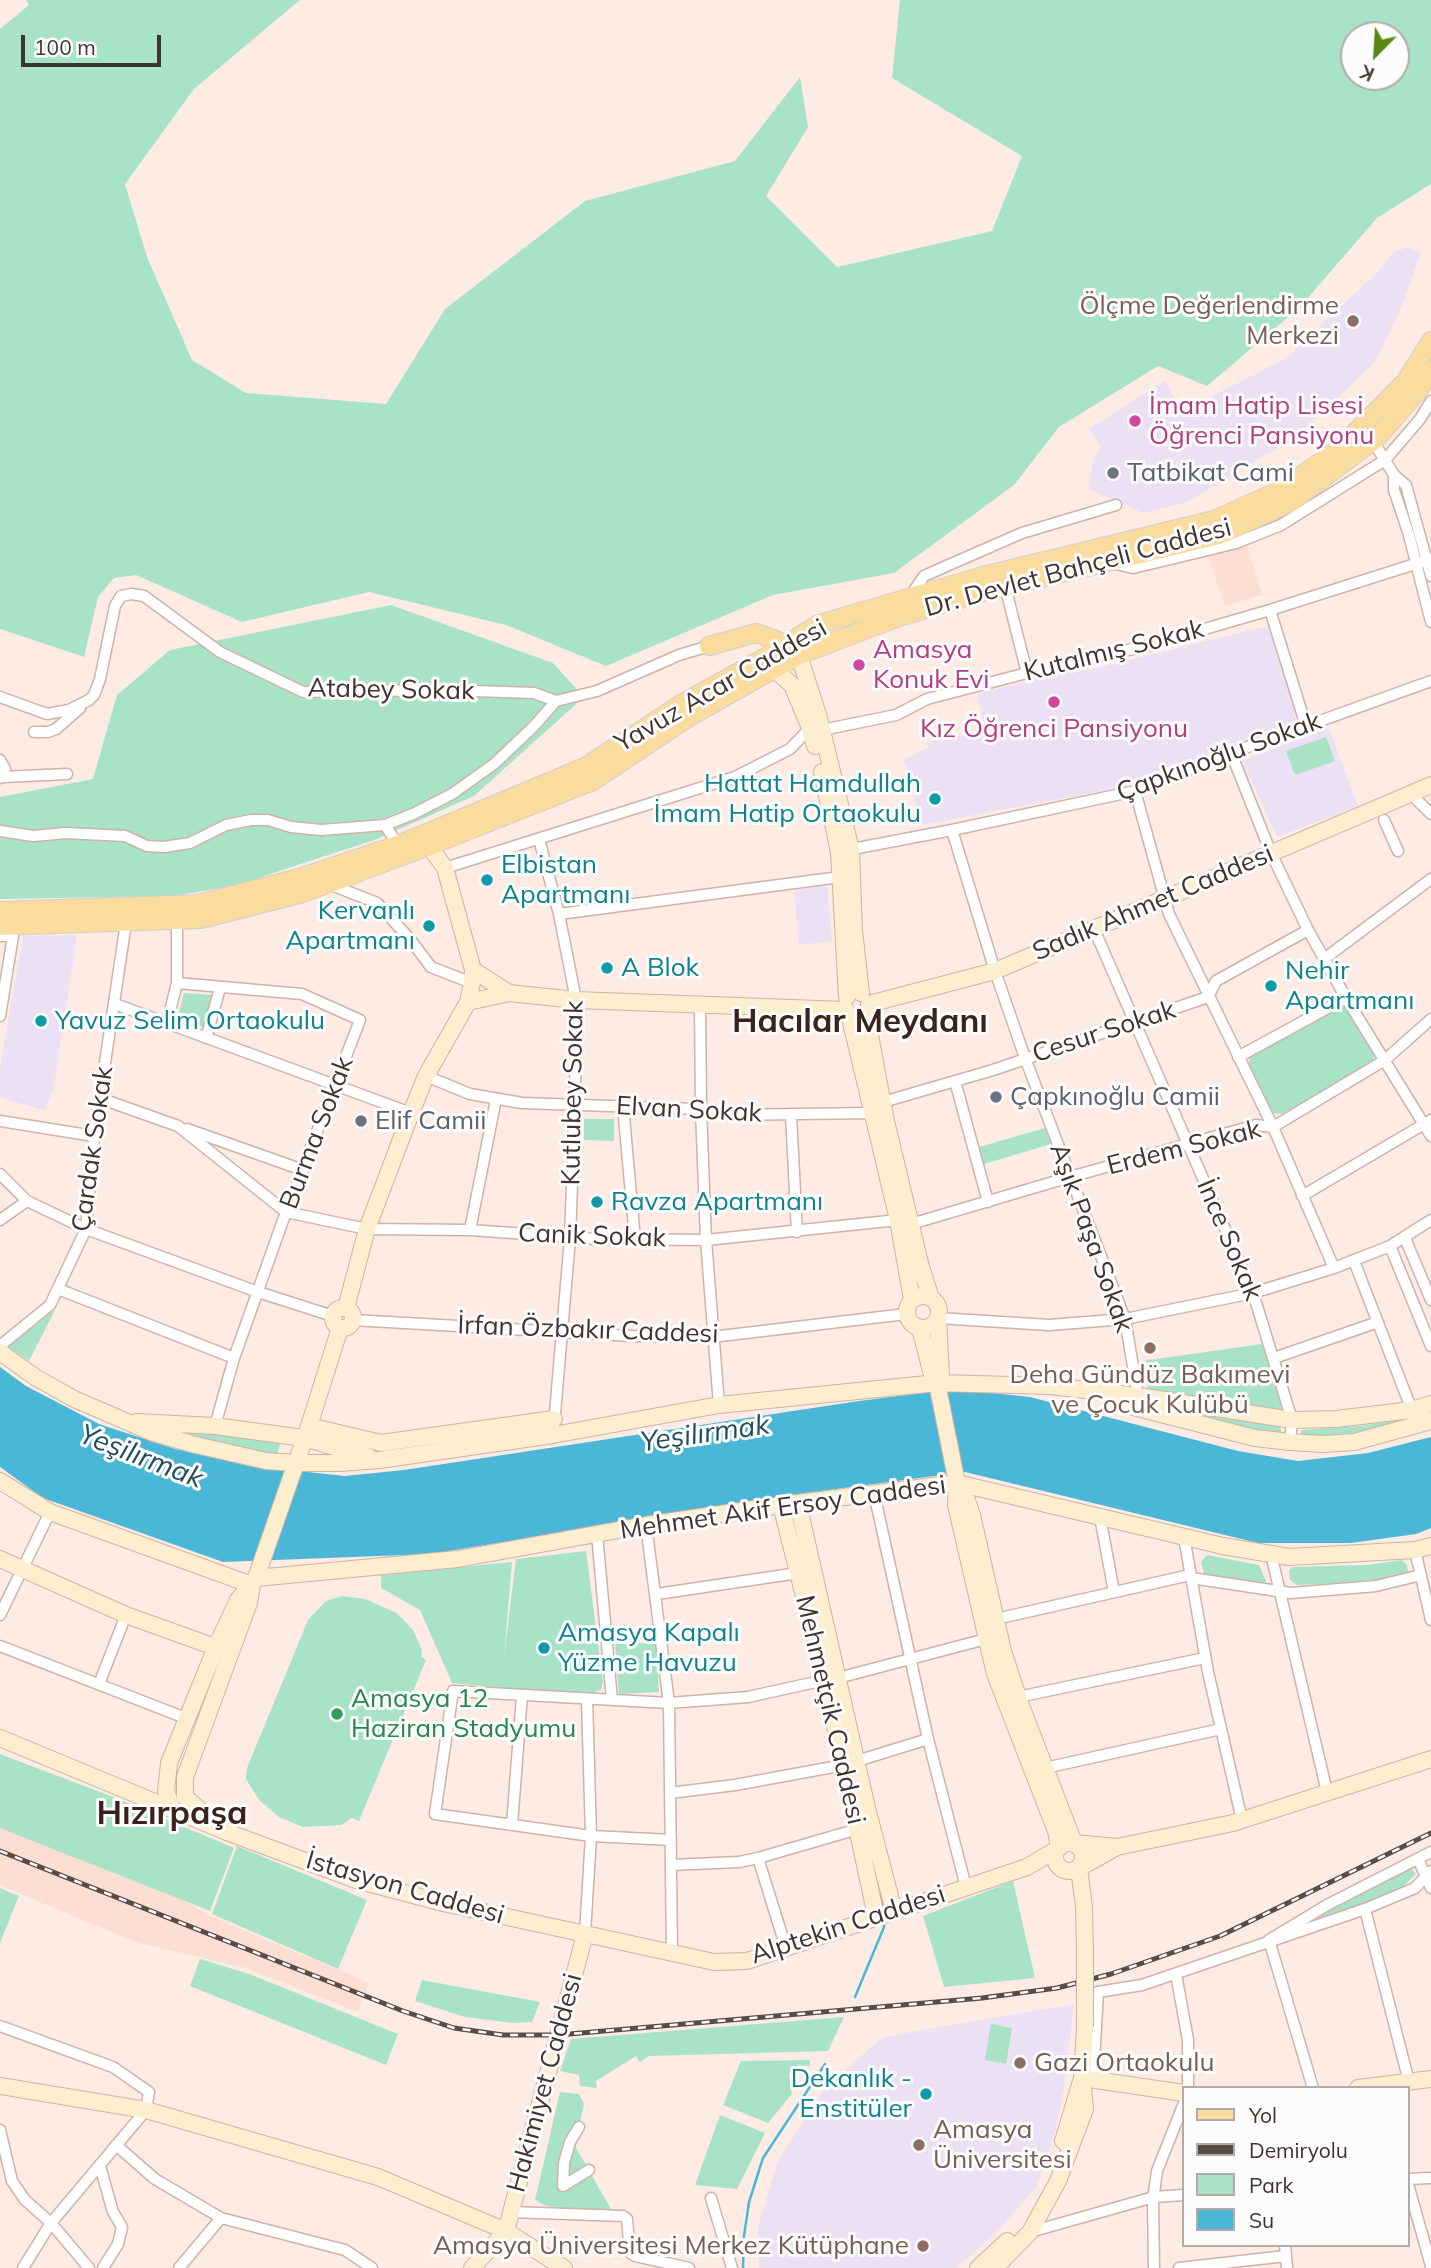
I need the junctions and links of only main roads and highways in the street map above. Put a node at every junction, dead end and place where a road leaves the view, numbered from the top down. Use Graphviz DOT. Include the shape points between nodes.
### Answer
graph roads {
  1 [pos="1431,341"];
  2 [pos="1431,370"];
  3 [pos="793,650"];
  4 [pos="770,664"];
  5 [pos="0,911"];
  6 [pos="0,926"];
  1 -- 3 [label="main road, Yavuz Acar Caddesi" via="1405,382 1341,447 1283,489 1214,520 983,576 820,624"];
  2 -- 3 [label="main road, Dr. Devlet Bahçeli Caddesi" via="1373,441 1291,502 1219,535 1006,586 935,612 899,617"];
  3 -- 4 [label="main road, Yavuz Acar Caddesi"];
  3 -- 4 [label="main road" via="756,633 709,646 745,644"];
  4 -- 5 [label="main road, Yavuz Acar Caddesi" via="681,704 585,767 398,845 299,878 198,904"];
  4 -- 6 [label="main road, Yavuz Acar Caddesi" via="593,780 328,884 201,919"];
}
